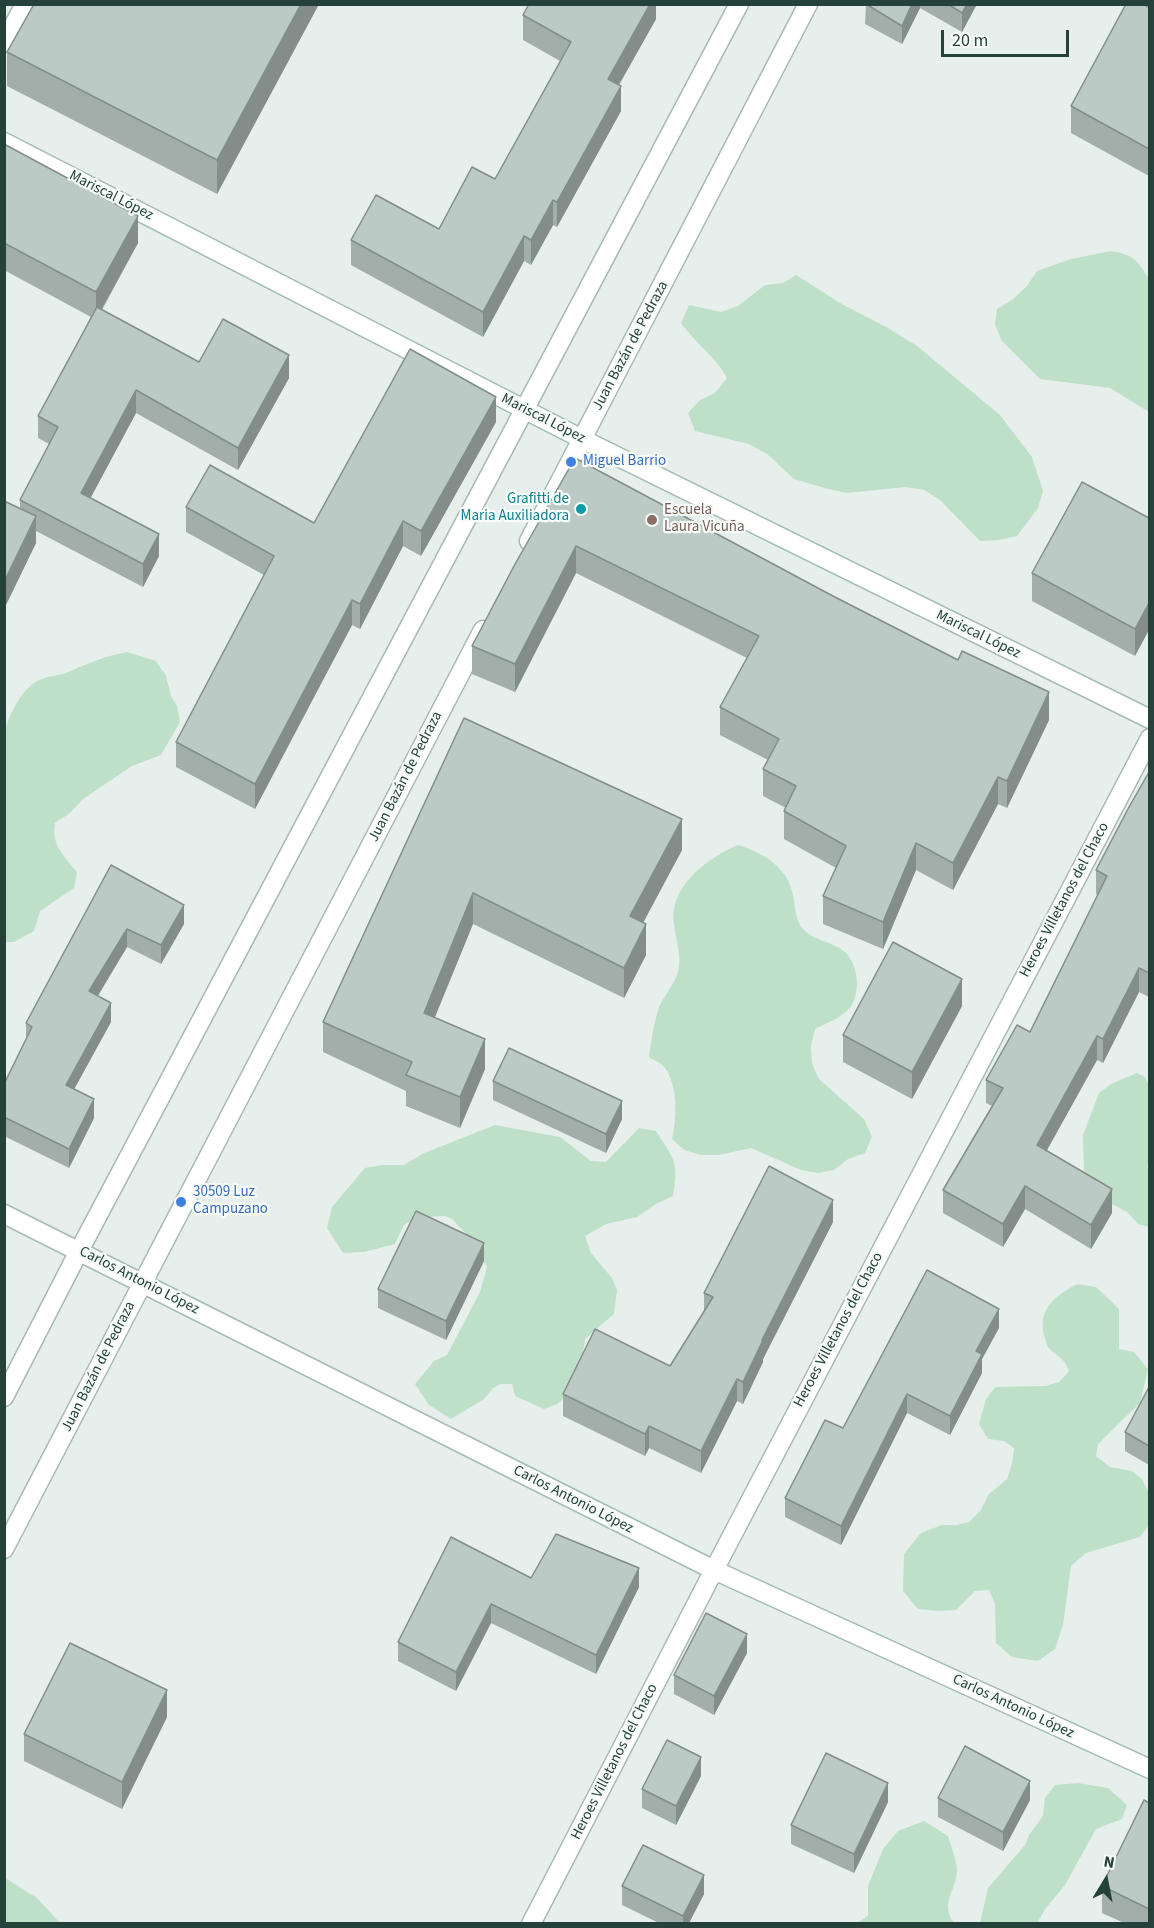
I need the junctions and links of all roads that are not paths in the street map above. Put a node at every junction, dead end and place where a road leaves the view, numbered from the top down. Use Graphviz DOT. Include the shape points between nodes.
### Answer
graph roads {
  1 [pos="25,4"];
  2 [pos="739,4"];
  3 [pos="808,4"];
  4 [pos="4,43"];
  5 [pos="4,142"];
  6 [pos="525,410"];
  7 [pos="582,439"];
  8 [pos="521,555"];
  9 [pos="489,619"];
  10 [pos="1149,719"];
  11 [pos="1149,738"];
  12 [pos="4,1214"];
  13 [pos="79,1251"];
  14 [pos="143,1283"];
  15 [pos="4,1398"];
  16 [pos="4,1549"];
  17 [pos="714,1570"];
  18 [pos="1149,1769"];
  19 [pos="531,1923"];
  1 -- 4 [label="street"];
  2 -- 6 [label="street"];
  3 -- 7 [label="street, Juan Bazán de Pedraza"];
  5 -- 6 [label="street, Mariscal López"];
  6 -- 7 [label="street, Mariscal López"];
  6 -- 13 [label="street"];
  7 -- 8 [label="street, Juan Bazán de Pedraza"];
  7 -- 10 [label="street, Mariscal López"];
  9 -- 14 [label="street, Juan Bazán de Pedraza"];
  11 -- 17 [label="street, Heroes Villetanos del Chaco"];
  12 -- 13 [label="street, Carlos Antonio López"];
  13 -- 14 [label="street, Carlos Antonio López"];
  13 -- 15 [label="street"];
  14 -- 16 [label="street, Juan Bazán de Pedraza"];
  14 -- 17 [label="street, Carlos Antonio López"];
  17 -- 18 [label="street, Carlos Antonio López"];
  17 -- 19 [label="street, Heroes Villetanos del Chaco"];
}
